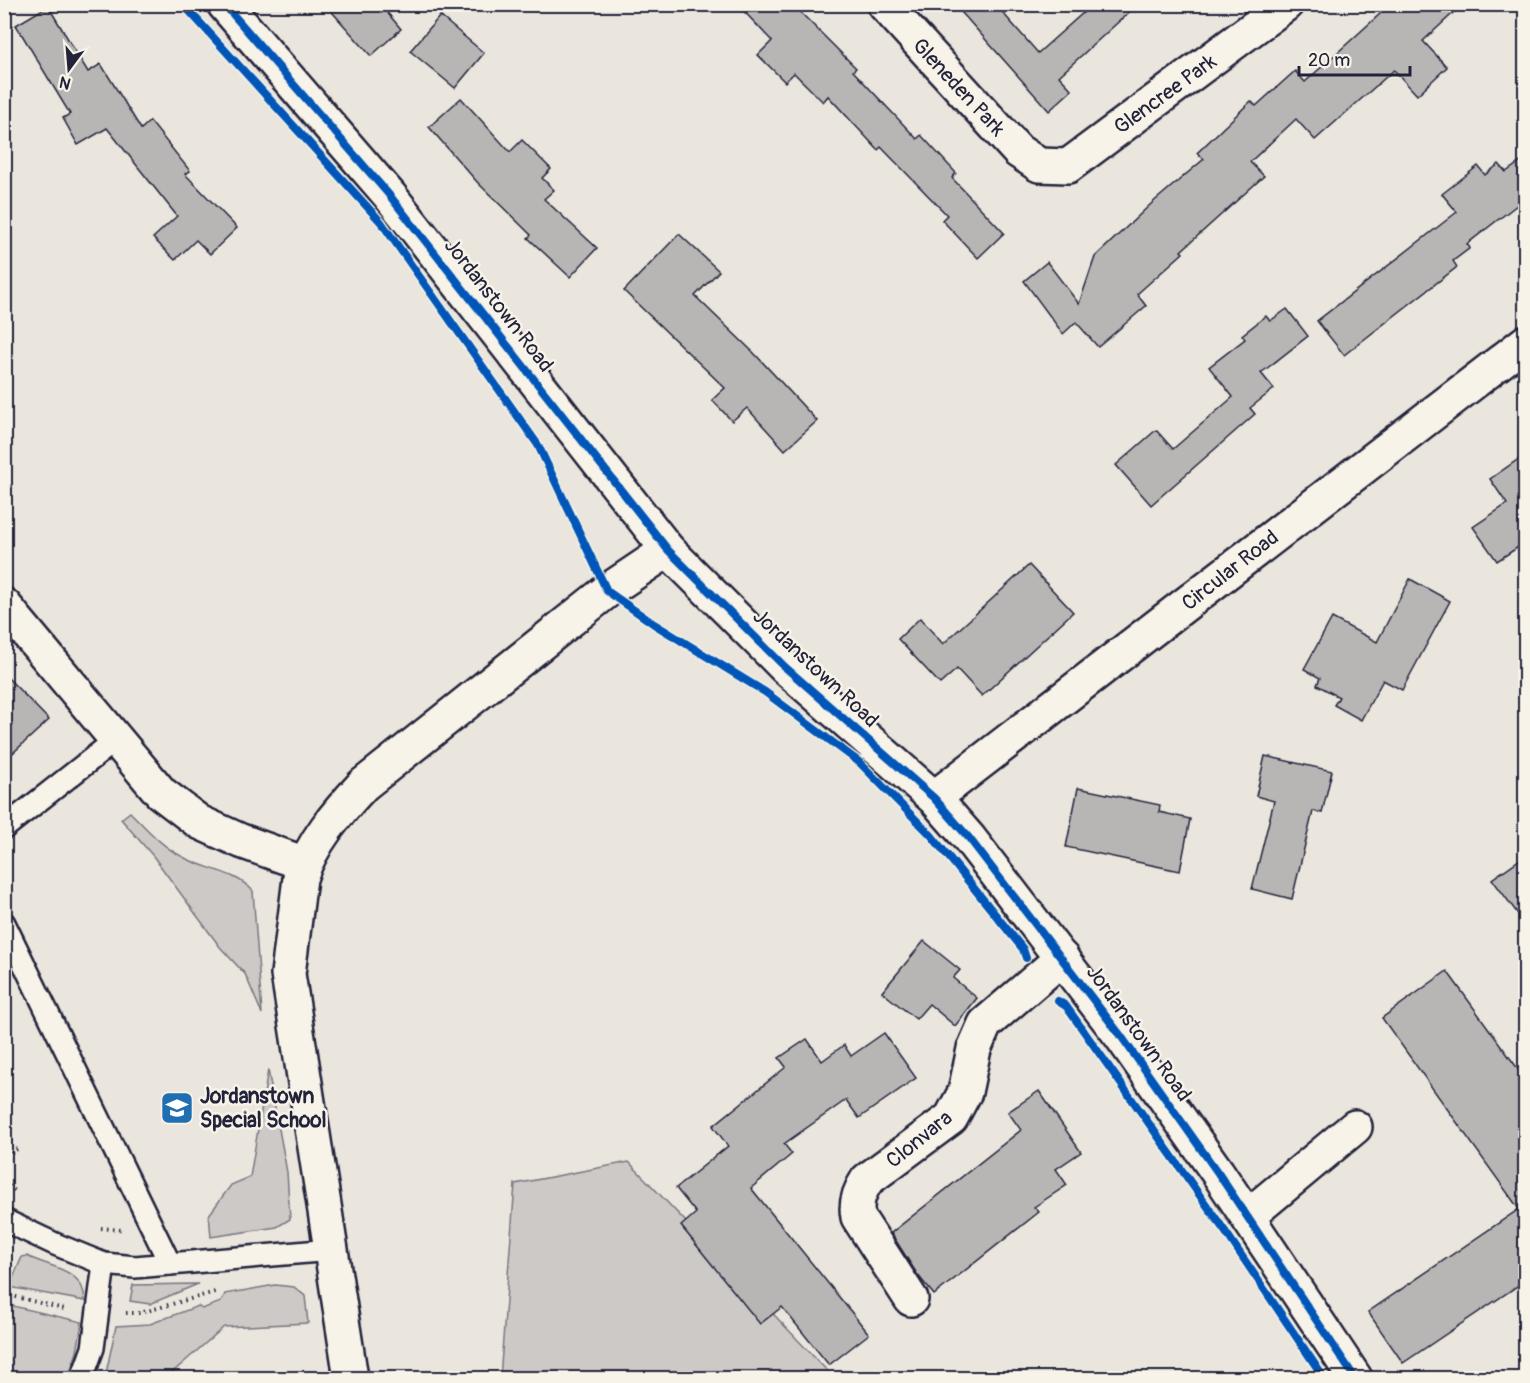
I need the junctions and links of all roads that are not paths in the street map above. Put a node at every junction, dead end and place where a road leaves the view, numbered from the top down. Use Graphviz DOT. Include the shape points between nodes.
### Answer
graph roads {
  1 [pos="224,4"];
  2 [pos="884,4"];
  3 [pos="1286,4"];
  4 [pos="1039,165"];
  5 [pos="1526,342"];
  6 [pos="668,550"];
  7 [pos="4,605"];
  8 [pos="117,739"];
  9 [pos="934,798"];
  10 [pos="4,828"];
  11 [pos="305,864"];
  12 [pos="4,923"];
  13 [pos="1062,958"];
  14 [pos="1355,1127"];
  15 [pos="1248,1216"];
  16 [pos="4,1220"];
  17 [pos="331,1250"];
  18 [pos="104,1264"];
  19 [pos="170,1264"];
  20 [pos="911,1299"];
  21 [pos="82,1378"];
  22 [pos="351,1378"];
  23 [pos="1355,1378"];
  1 -- 6 [label="street, Jordanstown Road" via="390,196"];
  2 -- 4 [label="street, Gleneden Park" via="1018,151"];
  3 -- 4 [label="street, Glencree Park" via="1068,166"];
  5 -- 9 [label="street, Circular Road"];
  6 -- 9 [label="street, Jordanstown Road" via="785,667"];
  6 -- 11 [label="street" via="607,591 363,785 333,817"];
  7 -- 8 [label="street"];
  8 -- 10 [label="lane"];
  8 -- 11 [label="street" via="161,793 199,822"];
  9 -- 13 [label="street, Jordanstown Road"];
  11 -- 17 [label="street" via="288,974"];
  12 -- 19 [label="lane"];
  13 -- 15 [label="street, Jordanstown Road"];
  13 -- 20 [label="street, Clonvara" via="985,1024 974,1049 965,1092 951,1118 867,1179 861,1189 856,1207 858,1217"];
  14 -- 15 [label="street"];
  15 -- 23 [label="street, Jordanstown Road"];
  16 -- 18 [label="lane"];
  17 -- 19 [label="lane"];
  17 -- 22 [label="street"];
  18 -- 19 [label="lane"];
  18 -- 21 [label="lane" via="93,1348"];
}
